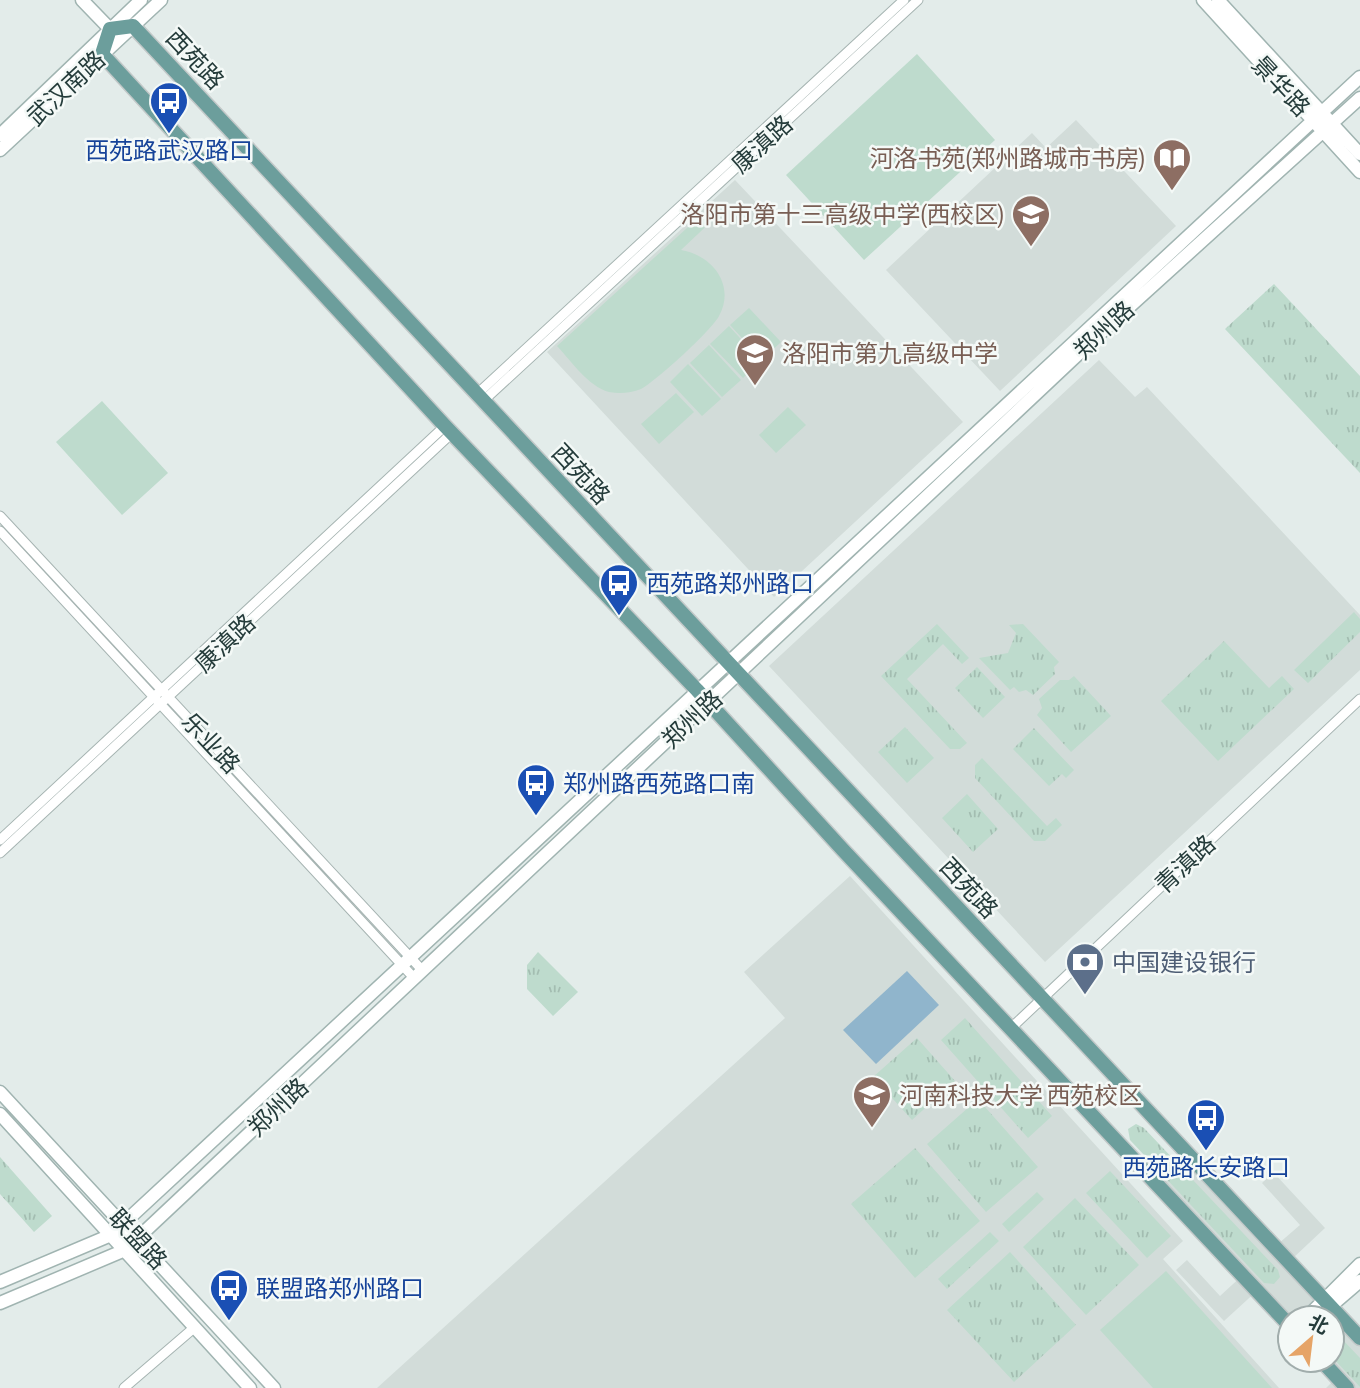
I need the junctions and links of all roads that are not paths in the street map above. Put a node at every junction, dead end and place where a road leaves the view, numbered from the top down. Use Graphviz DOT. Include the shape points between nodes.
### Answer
graph roads {
  1 [pos="82,0"];
  2 [pos="141,0"];
  3 [pos="161,0"];
  4 [pos="904,0"];
  5 [pos="918,0"];
  6 [pos="1203,0"];
  7 [pos="1218,0"];
  8 [pos="133,26"];
  9 [pos="110,29"];
  10 [pos="102,54"];
  11 [pos="1360,77"];
  12 [pos="1360,98"];
  13 [pos="1323,122"];
  14 [pos="0,135"];
  15 [pos="0,150"];
  16 [pos="1360,154"];
  17 [pos="1360,172"];
  18 [pos="479,399"];
  19 [pos="449,430"];
  20 [pos="0,516"];
  21 [pos="0,531"];
  22 [pos="726,663"];
  23 [pos="739,676"];
  24 [pos="698,690"];
  25 [pos="161,696"];
  26 [pos="1360,699"];
  27 [pos="710,703"];
  28 [pos="0,840"];
  29 [pos="0,853"];
  30 [pos="408,962"];
  31 [pos="419,975"];
  32 [pos="1042,1000"];
  33 [pos="1010,1029"];
  34 [pos="0,1092"];
  35 [pos="0,1114"];
  36 [pos="123,1223"];
  37 [pos="111,1235"];
  38 [pos="138,1239"];
  39 [pos="125,1250"];
  40 [pos="1360,1264"];
  41 [pos="1360,1281"];
  42 [pos="0,1282"];
  43 [pos="0,1303"];
  44 [pos="1327,1303"];
  45 [pos="1276,1310"];
  46 [pos="195,1327"];
  47 [pos="1360,1339"];
  48 [pos="1334,1374"];
  49 [pos="124,1388"];
  50 [pos="250,1388"];
  51 [pos="274,1388"];
  52 [pos="1347,1388"];
  1 -- 9 [label="street"];
  2 -- 9 [label="street, 武汉南路"];
  3 -- 8 [label="street, 武汉南路"];
  4 -- 18 [label="street, 康滇路"];
  5 -- 18 [label="street, 康滇路"];
  6 -- 13 [label="street, 景华路"];
  7 -- 13 [label="street, 景华路"];
  8 -- 9 [label="main road, 西苑路"];
  8 -- 10 [label="street, 武汉南路"];
  8 -- 18 [label="main road, 西苑路"];
  9 -- 10 [label="main road"];
  9 -- 14 [label="street, 武汉南路"];
  10 -- 15 [label="street, 武汉南路"];
  10 -- 19 [label="main road"];
  11 -- 13 [label="street, 郑州路"];
  12 -- 13 [label="street, 郑州路"];
  13 -- 16 [label="street, 景华路"];
  13 -- 17 [label="street, 景华路"];
  13 -- 22 [label="street, 郑州路"];
  13 -- 23 [label="street, 郑州路"];
  18 -- 22 [label="main road, 西苑路"];
  19 -- 24 [label="main road"];
  19 -- 25 [label="street, 康滇路"];
  20 -- 25 [label="street, 乐业路"];
  21 -- 25 [label="street, 乐业路"];
  22 -- 23 [label="main road, 西苑路"];
  22 -- 24 [label="street, 郑州路"];
  23 -- 27 [label="street, 郑州路"];
  23 -- 32 [label="main road, 西苑路"];
  24 -- 27 [label="main road"];
  24 -- 30 [label="street, 郑州路"];
  25 -- 28 [label="street, 康滇路"];
  25 -- 29 [label="street, 康滇路"];
  25 -- 30 [label="street, 乐业路"];
  26 -- 32 [label="street, 青滇路"];
  27 -- 31 [label="street, 郑州路"];
  27 -- 33 [label="main road"];
  30 -- 31 [label="street, 乐业路"];
  30 -- 36 [label="street, 郑州路"];
  31 -- 38 [label="street, 郑州路"];
  32 -- 33 [label="street, 青滇路"];
  32 -- 44 [label="main road, 西苑路"];
  33 -- 45 [label="main road"];
  34 -- 36 [label="street, 联盟路"];
  35 -- 37 [label="street, 联盟路"];
  36 -- 37 [label="street, 郑州路"];
  36 -- 38 [label="street, 联盟路"];
  37 -- 39 [label="street, 联盟路"];
  37 -- 42 [label="street, 郑州路"];
  38 -- 39 [label="street, 郑州路"];
  38 -- 51 [label="street, 联盟路"];
  39 -- 43 [label="street, 郑州路"];
  39 -- 46 [label="street, 联盟路"];
  40 -- 44 [label="street"];
  41 -- 44 [label="street"];
  44 -- 47 [label="main road, 西苑路"];
  46 -- 49 [label="street"];
  46 -- 50 [label="street, 联盟路"];
  48 -- 52 [label="main road"];
}
